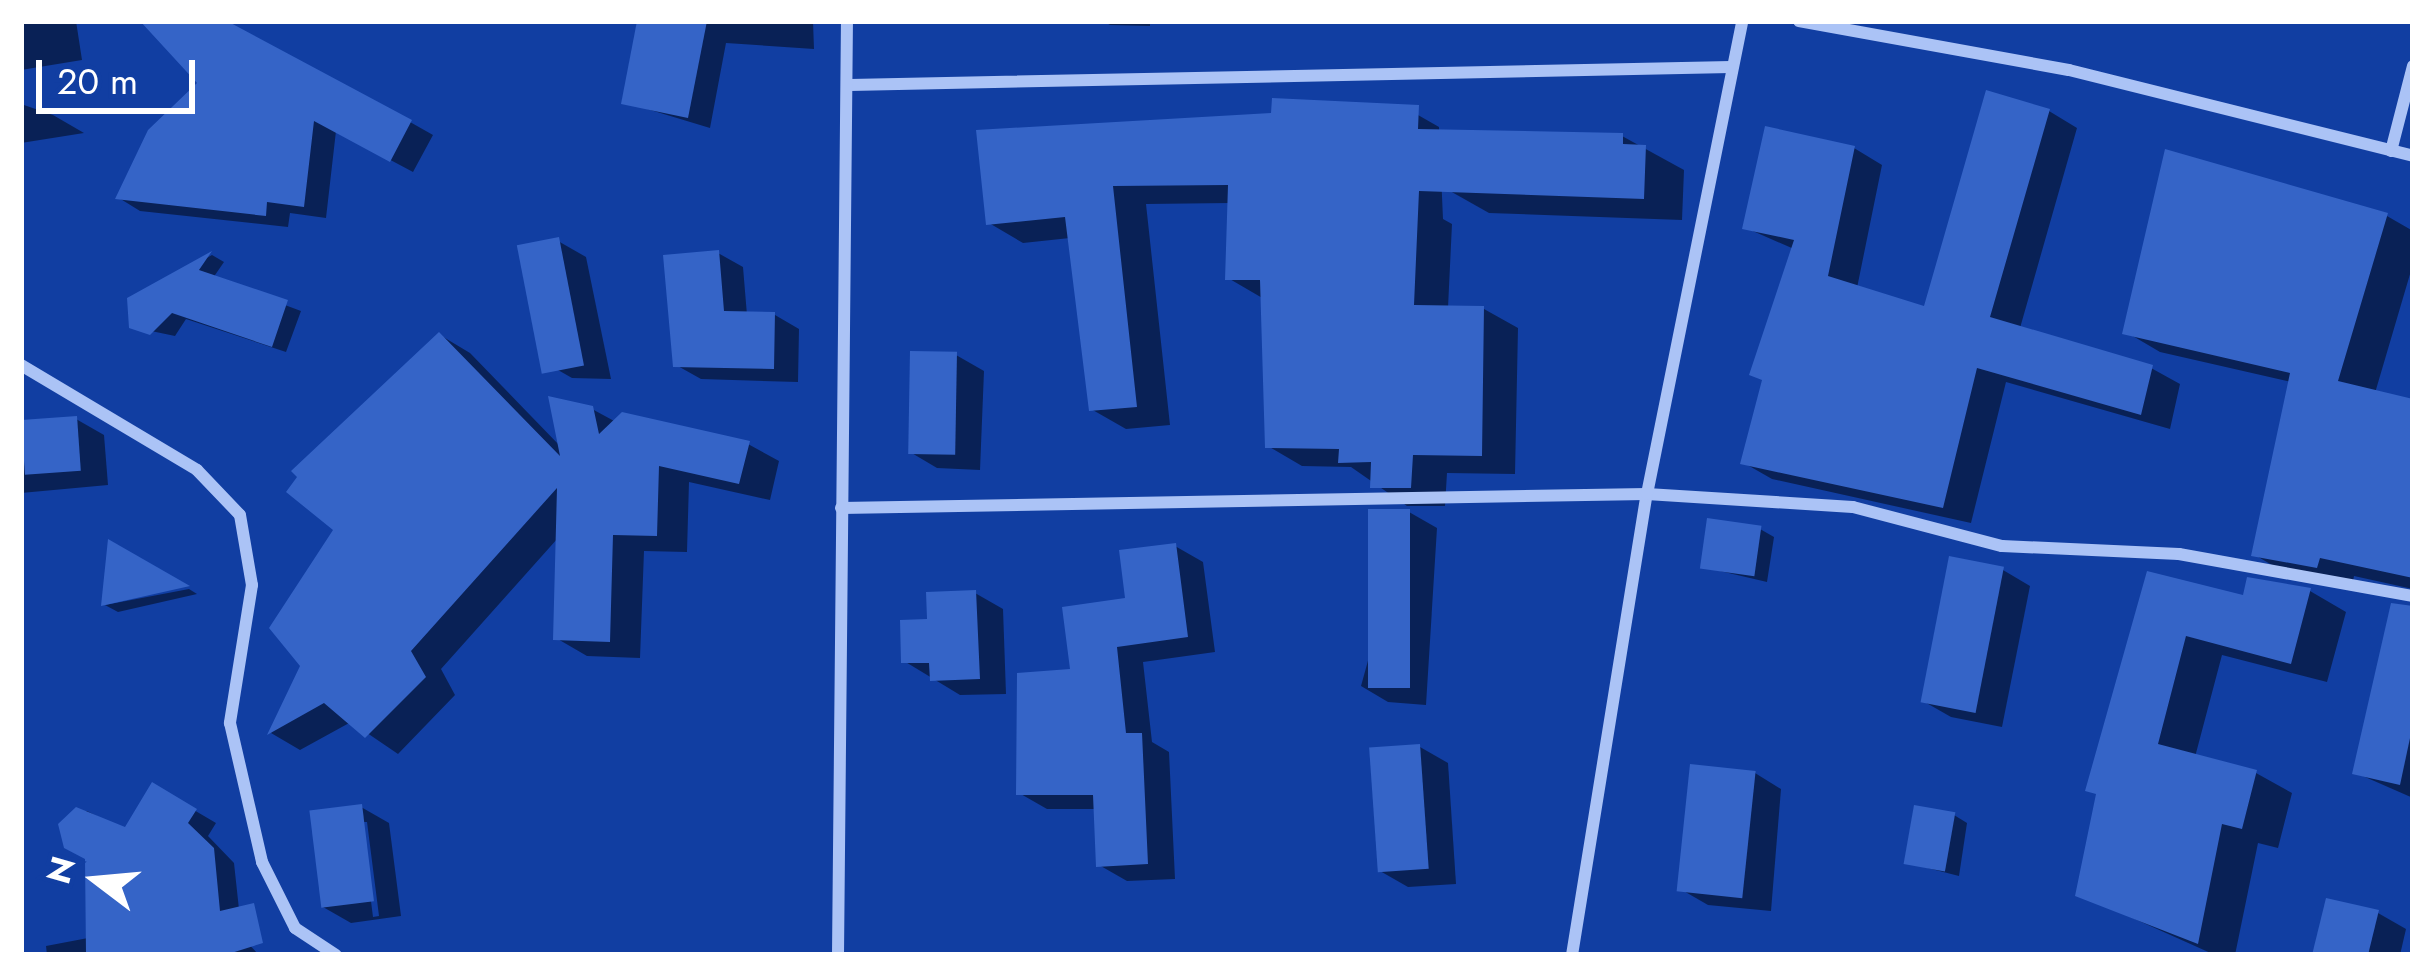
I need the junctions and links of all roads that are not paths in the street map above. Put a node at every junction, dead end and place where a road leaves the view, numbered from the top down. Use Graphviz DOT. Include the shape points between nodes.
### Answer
graph roads {
  1 [pos="847,21"];
  2 [pos="1742,21"];
  3 [pos="1799,21"];
  4 [pos="2413,65"];
  5 [pos="1731,67"];
  6 [pos="850,85"];
  7 [pos="2391,151"];
  8 [pos="2413,156"];
  9 [pos="21,365"];
  10 [pos="1647,494"];
  11 [pos="842,508"];
  12 [pos="2413,596"];
  13 [pos="336,955"];
  14 [pos="838,955"];
  15 [pos="1572,955"];
  1 -- 6 [label="street"];
  2 -- 5 [label="street"];
  3 -- 7 [label="street" via="2069,70"];
  4 -- 7 [label="street"];
  5 -- 6 [label="street"];
  5 -- 10 [label="street"];
  6 -- 11 [label="street"];
  7 -- 8 [label="street"];
  9 -- 13 [label="street" via="197,470 240,515 252,585 230,723 262,862 295,928"];
  10 -- 11 [label="street"];
  10 -- 12 [label="street" via="1853,507 2002,546 2139,549"];
  10 -- 15 [label="street"];
  11 -- 14 [label="street"];
}
